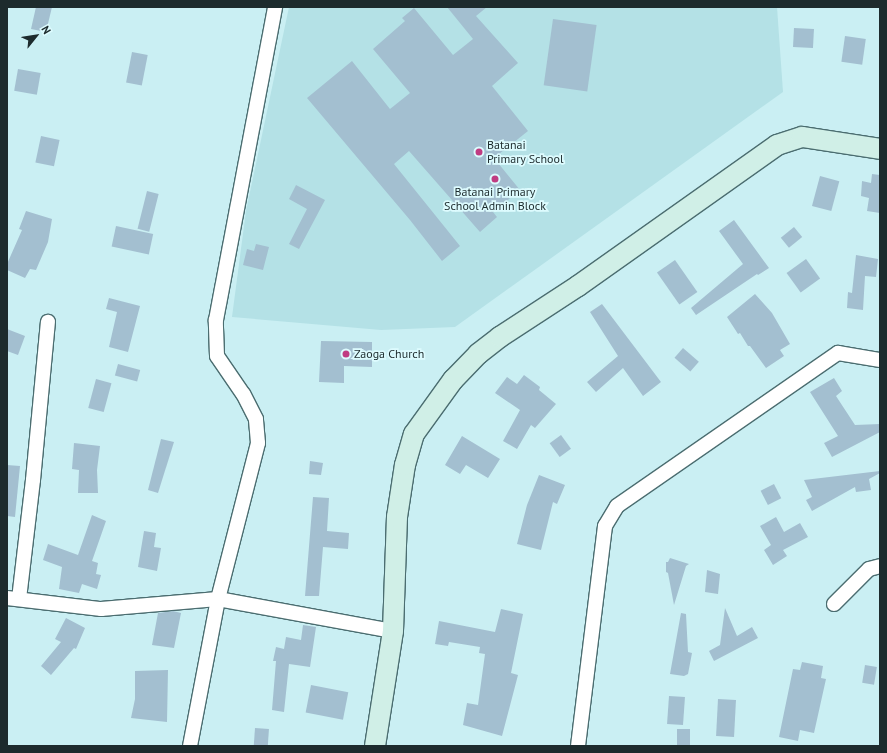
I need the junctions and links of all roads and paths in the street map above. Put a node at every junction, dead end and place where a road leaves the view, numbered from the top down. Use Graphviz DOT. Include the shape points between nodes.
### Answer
graph roads {
  1 [pos="275,7"];
  2 [pos="880,149"];
  3 [pos="48,322"];
  4 [pos="880,360"];
  5 [pos="880,566"];
  6 [pos="13,598"];
  7 [pos="218,599"];
  8 [pos="834,604"];
  9 [pos="393,631"];
  10 [pos="190,746"];
  11 [pos="375,746"];
  12 [pos="578,746"];
  1 -- 7 [label="street" via="216,320 217,356 243,394 256,419 258,443"];
  2 -- 9 [label="street" via="802,137 776,145 478,354 453,380 414,434 400,490"];
  3 -- 6 [label="street" via="33,480"];
  4 -- 12 [label="street" via="838,352 617,506 605,526"];
  5 -- 8 [label="street" via="870,569"];
  6 -- 7 [label="street" via="101,610"];
  7 -- 9 [label="street"];
  7 -- 10 [label="street"];
  9 -- 11 [label="street"];
}
